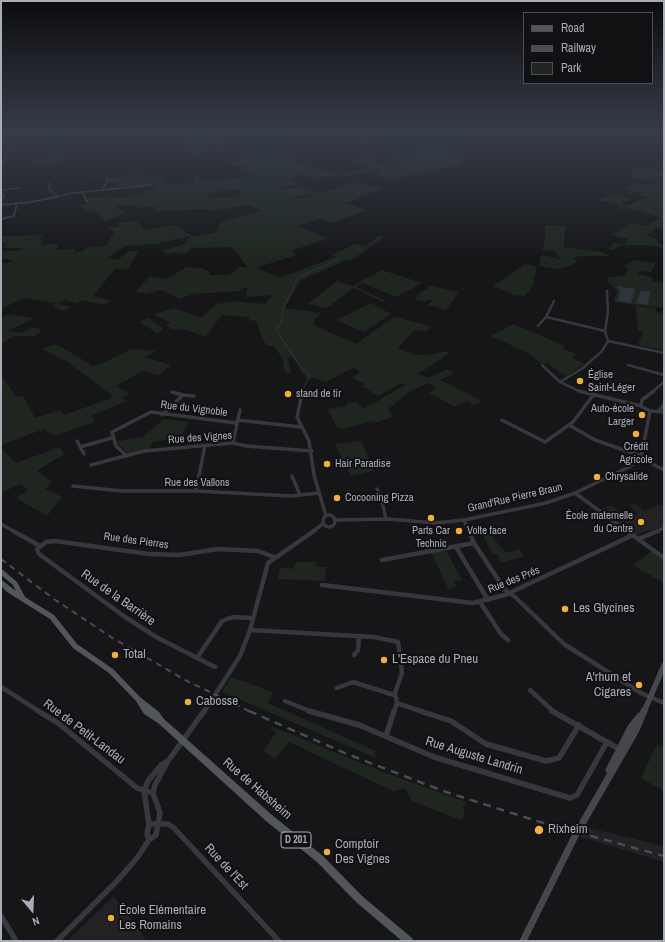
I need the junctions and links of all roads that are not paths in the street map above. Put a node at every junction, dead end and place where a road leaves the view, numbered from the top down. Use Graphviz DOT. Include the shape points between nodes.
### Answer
graph roads {
  1 [pos="108,180"];
  2 [pos="49,183"];
  3 [pos="151,185"];
  4 [pos="21,188"];
  5 [pos="1,191"];
  6 [pos="101,191"];
  7 [pos="83,192"];
  8 [pos="58,196"];
  9 [pos="87,201"];
  10 [pos="17,203"];
  11 [pos="2,205"];
  12 [pos="1,219"];
  13 [pos="607,291"];
  14 [pos="554,301"];
  15 [pos="546,317"];
  16 [pos="538,326"];
  17 [pos="605,331"];
  18 [pos="608,341"];
  19 [pos="664,353"];
  20 [pos="542,365"];
  21 [pos="628,365"];
  22 [pos="664,375"];
  23 [pos="560,382"];
  24 [pos="664,382"];
  25 [pos="172,392"];
  26 [pos="302,393"];
  27 [pos="594,394"];
  28 [pos="183,395"];
  29 [pos="194,396"];
  30 [pos="664,404"];
  31 [pos="641,406"];
  32 [pos="240,410"];
  33 [pos="650,411"];
  34 [pos="659,411"];
  35 [pos="664,412"];
  36 [pos="162,415"];
  37 [pos="502,420"];
  38 [pos="237,422"];
  39 [pos="569,425"];
  40 [pos="301,427"];
  41 [pos="112,438"];
  42 [pos="77,441"];
  43 [pos="233,443"];
  44 [pos="205,445"];
  45 [pos="80,447"];
  46 [pos="312,452"];
  47 [pos="84,454"];
  48 [pos="127,456"];
  49 [pos="641,457"];
  50 [pos="91,465"];
  51 [pos="664,470"];
  52 [pos="292,476"];
  53 [pos="74,486"];
  54 [pos="377,489"];
  55 [pos="196,491"];
  56 [pos="320,493"];
  57 [pos="575,493"];
  58 [pos="300,495"];
  59 [pos="326,516"];
  60 [pos="386,519"];
  61 [pos="336,520"];
  62 [pos="464,520"];
  63 [pos="1,524"];
  64 [pos="323,524"];
  65 [pos="664,528"];
  66 [pos="633,535"];
  67 [pos="638,539"];
  68 [pos="474,543"];
  69 [pos="40,546"];
  70 [pos="456,547"];
  71 [pos="274,557"];
  72 [pos="664,558"];
  73 [pos="382,560"];
  74 [pos="1,572"];
  75 [pos="1,583"];
  76 [pos="322,585"];
  77 [pos="509,593"];
  78 [pos="22,597"];
  79 [pos="488,600"];
  80 [pos="480,602"];
  81 [pos="252,618"];
  82 [pos="250,630"];
  83 [pos="359,636"];
  84 [pos="508,640"];
  85 [pos="354,655"];
  86 [pos="197,658"];
  87 [pos="664,665"];
  88 [pos="214,667"];
  89 [pos="1,688"];
  90 [pos="337,688"];
  91 [pos="530,690"];
  92 [pos="394,695"];
  93 [pos="651,697"];
  94 [pos="285,701"];
  95 [pos="664,703"];
  96 [pos="397,704"];
  97 [pos="579,725"];
  98 [pos="386,736"];
  99 [pos="182,741"];
  100 [pos="607,742"];
  101 [pos="621,751"];
  102 [pos="168,761"];
  103 [pos="144,791"];
  104 [pos="153,793"];
  105 [pos="149,824"];
  106 [pos="159,824"];
  107 [pos="148,840"];
  108 [pos="1,916"];
  109 [pos="16,941"];
  110 [pos="57,941"];
  111 [pos="279,941"];
  112 [pos="409,941"];
  113 [pos="522,941"];
  1 -- 6 [label="street"];
  2 -- 8 [label="street" via="48,188"];
  3 -- 6 [label="street"];
  4 -- 5 [label="street"];
  5 -- 11 [label="street" via="4,195"];
  6 -- 7 [label="street"];
  7 -- 8 [label="street"];
  7 -- 9 [label="street"];
  8 -- 10 [label="street"];
  10 -- 11 [label="street"];
  10 -- 12 [label="street" via="14,216"];
  13 -- 17 [label="street" via="608,312"];
  14 -- 15 [label="street"];
  15 -- 16 [label="street"];
  15 -- 17 [label="street"];
  17 -- 18 [label="street"];
  18 -- 19 [label="street"];
  18 -- 23 [label="street" via="589,363"];
  20 -- 23 [label="street"];
  21 -- 22 [label="street"];
  23 -- 27 [label="street" via="582,392"];
  24 -- 31 [label="street" via="642,400"];
  25 -- 28 [label="street"];
  26 -- 40 [label="street" via="297,417"];
  27 -- 31 [label="street"];
  27 -- 39 [label="street"];
  28 -- 29 [label="street"];
  28 -- 36 [label="street"];
  30 -- 34 [label="street"];
  31 -- 33 [label="street"];
  32 -- 38 [label="street"];
  33 -- 34 [label="street"];
  33 -- 49 [label="street"];
  34 -- 35 [label="street"];
  36 -- 38 [label="street, Rue du Vignoble"];
  36 -- 41 [label="street, Rue du Vignoble" via="151,412 114,430"];
  37 -- 39 [label="street" via="543,442"];
  38 -- 40 [label="street, Rue du Vignoble"];
  38 -- 43 [label="street"];
  39 -- 49 [label="street" via="595,440"];
  40 -- 46 [label="street"];
  41 -- 45 [label="street"];
  41 -- 48 [label="street" via="116,446"];
  42 -- 45 [label="street"];
  43 -- 44 [label="street, Rue des Vignes"];
  43 -- 46 [label="street, Rue des Vignes"];
  44 -- 48 [label="street, Rue des Vignes" via="144,451"];
  44 -- 55 [label="street"];
  45 -- 47 [label="street"];
  46 -- 56 [label="street" via="314,475"];
  48 -- 50 [label="street, Rue des Vignes"];
  49 -- 51 [label="street"];
  49 -- 57 [label="street, Grand'Rue Pierre Braun" via="628,467"];
  52 -- 58 [label="street"];
  53 -- 55 [label="street, Rue des Vallons" via="122,491"];
  54 -- 60 [label="street"];
  55 -- 58 [label="street, Rue des Vallons"];
  56 -- 58 [label="street, Rue des Vallons"];
  56 -- 59 [label="street"];
  57 -- 62 [label="street, Grand'Rue Pierre Braun" via="546,503"];
  57 -- 66 [label="street"];
  59 -- 61 [label="street"];
  59 -- 64 [label="street" via="322,520"];
  60 -- 61 [label="street, Grand'Rue Pierre Braun"];
  60 -- 62 [label="street, Grand'Rue Pierre Braun" via="435,523"];
  61 -- 64 [label="street" via="332,525"];
  62 -- 68 [label="street"];
  63 -- 69 [label="street"];
  64 -- 71 [label="street"];
  65 -- 67 [label="street"];
  66 -- 67 [label="street"];
  66 -- 77 [label="street, Rue des Prés"];
  67 -- 72 [label="street"];
  68 -- 70 [label="street"];
  68 -- 77 [label="street"];
  69 -- 71 [label="street, Rue des Pierres" via="55,541 149,554 170,555 218,550 258,551"];
  69 -- 86 [label="street, Rue de la Barrière" via="37,551 40,554 84,588 158,638"];
  70 -- 73 [label="street"];
  70 -- 79 [label="street"];
  71 -- 81 [label="street" via="268,563"];
  74 -- 78 [label="main road, D 201" via="13,582"];
  75 -- 78 [label="main road, D 201"];
  76 -- 80 [label="street, Rue des Prés" via="467,603"];
  77 -- 79 [label="street, Rue des Prés"];
  77 -- 93 [label="street" via="564,644"];
  78 -- 99 [label="main road, Rue de Habsheim / D 201" via="53,618 75,646 111,671 138,699 144,710 162,721"];
  79 -- 80 [label="street, Rue des Prés"];
  80 -- 84 [label="street" via="501,634"];
  81 -- 82 [label="street"];
  81 -- 86 [label="street" via="233,617 222,621"];
  82 -- 83 [label="street"];
  82 -- 99 [label="street" via="240,656"];
  83 -- 85 [label="street" via="358,650"];
  83 -- 92 [label="street" via="392,640 399,644 402,670"];
  86 -- 88 [label="street, Rue de la Barrière"];
  87 -- 93 [label="main road"];
  89 -- 103 [label="street, Rue de Petit-Landau" via="58,723"];
  90 -- 92 [label="street" via="353,682"];
  91 -- 97 [label="street" via="544,705"];
  92 -- 96 [label="street"];
  93 -- 95 [label="street"];
  93 -- 101 [label="main road"];
  94 -- 98 [label="street, Rue Auguste Landrin"];
  96 -- 97 [label="street" via="451,721 486,744 546,761 559,758"];
  96 -- 98 [label="street"];
  97 -- 100 [label="street"];
  98 -- 100 [label="street, Rue Auguste Landrin" via="434,757 573,798"];
  99 -- 102 [label="street"];
  99 -- 112 [label="main road, Rue de Habsheim / D 201" via="320,859 359,899"];
  100 -- 101 [label="street"];
  101 -- 113 [label="main road"];
  102 -- 103 [label="street" via="161,765 148,781"];
  102 -- 104 [label="street"];
  103 -- 104 [label="street, Rue de Petit-Landau"];
  103 -- 105 [label="street"];
  104 -- 106 [label="street" via="160,813"];
  105 -- 106 [label="street, Rue de l'Est"];
  105 -- 107 [label="street"];
  106 -- 107 [label="street" via="156,835"];
  106 -- 111 [label="street, Rue de l'Est" via="168,824 174,828"];
  107 -- 110 [label="street" via="138,858 117,882"];
  108 -- 109 [label="street"];
}
